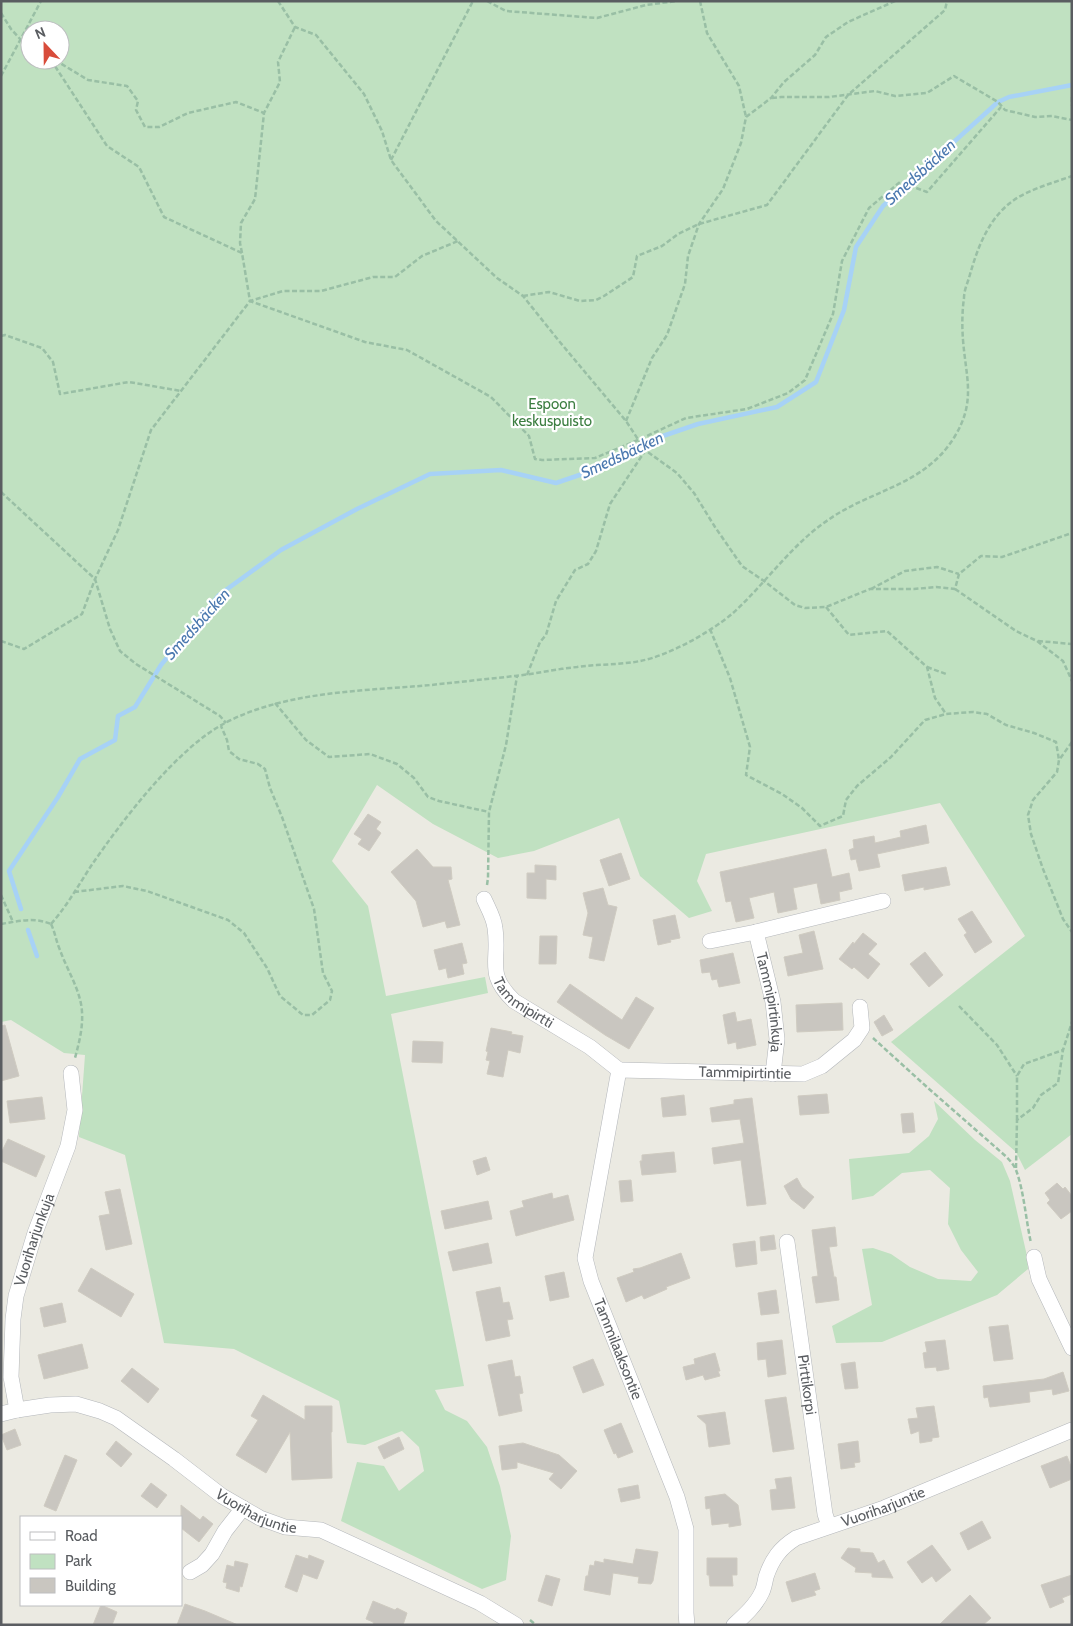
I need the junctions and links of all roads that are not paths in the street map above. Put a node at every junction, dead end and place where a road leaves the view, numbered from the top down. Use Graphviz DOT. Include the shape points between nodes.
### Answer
graph roads {
  1 [pos="484,899"];
  2 [pos="883,901"];
  3 [pos="756,932"];
  4 [pos="710,941"];
  5 [pos="860,1007"];
  6 [pos="619,1070"];
  7 [pos="71,1073"];
  8 [pos="773,1074"];
  9 [pos="787,1242"];
  10 [pos="1034,1257"];
  11 [pos="1072,1348"];
  12 [pos="17,1410"];
  13 [pos="1,1414"];
  14 [pos="1072,1430"];
  15 [pos="243,1508"];
  16 [pos="828,1526"];
  17 [pos="190,1572"];
  18 [pos="522,1622"];
  19 [pos="687,1625"];
  20 [pos="734,1625"];
  1 -- 6 [label="street, Tammipirtti" via="495,927 495,968 505,993 590,1047"];
  2 -- 3 [label="street, Tammipirtinkuja"];
  3 -- 4 [label="street, Tammipirtinkuja"];
  3 -- 8 [label="street, Tammipirtinkuja" via="773,1002 777,1040"];
  5 -- 8 [label="street, Tammipirtintie" via="862,1028 854,1040 822,1066 803,1074"];
  6 -- 8 [label="street, Tammipirtintie"];
  6 -- 19 [label="street, Tammilaaksontie" via="584,1258 686,1529"];
  7 -- 12 [label="street, Vuoriharjunkuja" via="75,1110 68,1146 35,1233 12,1319 11,1376"];
  9 -- 16 [label="street, Pirttikorpi"];
  10 -- 11 [label="street" via="1039,1279"];
  12 -- 13 [label="street, Vuoriharjuntie"];
  12 -- 15 [label="street, Vuoriharjuntie" via="76,1404 116,1418"];
  14 -- 16 [label="street, Vuoriharjuntie" via="884,1508"];
  15 -- 17 [label="street" via="212,1554"];
  15 -- 18 [label="street, Vuoriharjuntie" via="285,1528 321,1530"];
  16 -- 20 [label="street, Vuoriharjuntie" via="796,1538 777,1553 762,1592"];
}
